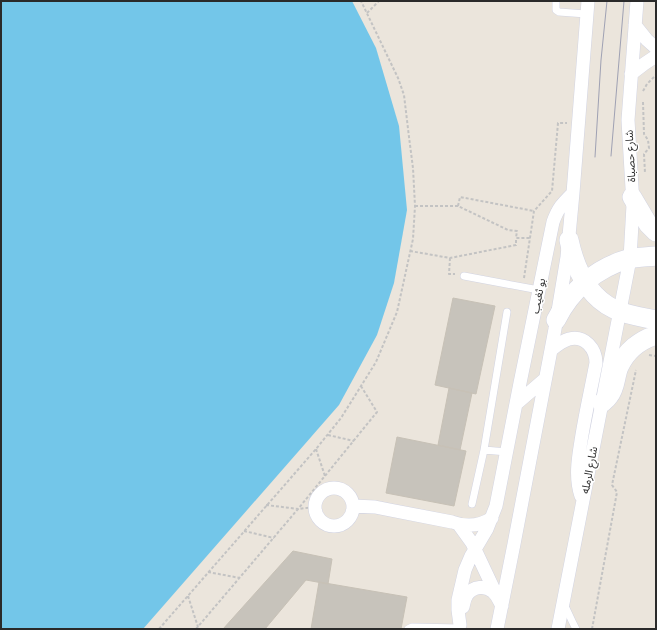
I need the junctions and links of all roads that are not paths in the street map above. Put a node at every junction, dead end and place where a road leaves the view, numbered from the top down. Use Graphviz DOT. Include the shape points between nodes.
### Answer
graph roads {
  1 [pos="556,1"];
  2 [pos="588,1"];
  3 [pos="637,1"];
  4 [pos="586,14"];
  5 [pos="635,25"];
  6 [pos="656,48"];
  7 [pos="656,56"];
  8 [pos="632,74"];
  9 [pos="573,194"];
  10 [pos="632,197"];
  11 [pos="656,232"];
  12 [pos="569,240"];
  13 [pos="656,256"];
  14 [pos="630,259"];
  15 [pos="464,276"];
  16 [pos="585,282"];
  17 [pos="539,290"];
  18 [pos="620,311"];
  19 [pos="507,312"];
  20 [pos="556,320"];
  21 [pos="656,320"];
  22 [pos="656,335"];
  23 [pos="551,350"];
  24 [pos="545,379"];
  25 [pos="602,403"];
  26 [pos="516,404"];
  27 [pos="484,450"];
  28 [pos="507,452"];
  29 [pos="583,501"];
  30 [pos="472,504"];
  31 [pos="353,506"];
  32 [pos="492,518"];
  33 [pos="458,525"];
  34 [pos="475,549"];
  35 [pos="499,600"];
  36 [pos="563,603"];
  37 [pos="460,627"];
  38 [pos="408,629"];
  39 [pos="497,629"];
  40 [pos="558,629"];
  41 [pos="576,629"];
  1 -- 4 [label="lane" via="556,10 559,12"];
  2 -- 4 [label="street"];
  3 -- 5 [label="street, شارع حصباة"];
  4 -- 9 [label="street"];
  5 -- 6 [label="street"];
  5 -- 8 [label="street, شارع حصباة"];
  7 -- 8 [label="street"];
  8 -- 10 [label="street, شارع حصباة" via="628,120"];
  9 -- 12 [label="street"];
  9 -- 17 [label="street, بو ثغيب" via="561,205 553,222"];
  10 -- 11 [label="main road" via="648,224"];
  10 -- 14 [label="street, شارع حصباة"];
  12 -- 16 [label="main road" via="576,267"];
  12 -- 20 [label="street"];
  13 -- 14 [label="main road"];
  14 -- 16 [label="main road" via="606,268"];
  14 -- 18 [label="street, شارع حصباة"];
  15 -- 17 [label="lane"];
  16 -- 18 [label="main road" via="599,299"];
  16 -- 20 [label="main road" via="565,304"];
  17 -- 26 [label="street, بو ثغيب"];
  18 -- 21 [label="main road"];
  18 -- 25 [label="street, شارع الرمله"];
  19 -- 27 [label="lane"];
  20 -- 23 [label="street"];
  22 -- 25 [label="main road" via="641,341 628,352 619,368 612,392"];
  23 -- 24 [label="street"];
  23 -- 29 [label="street" via="561,342 576,338 589,344 596,357 577,468"];
  24 -- 26 [label="street"];
  24 -- 35 [label="street"];
  25 -- 29 [label="street, شارع الرمله"];
  26 -- 28 [label="street, بو ثغيب"];
  27 -- 28 [label="lane"];
  27 -- 30 [label="lane"];
  28 -- 32 [label="street, بو ثغيب"];
  29 -- 36 [label="street, شارع الرمله"];
  31 -- 31 [label="street" via="348,519 336,526 320,520 315,507 319,494 335,488 348,494"];
  31 -- 33 [label="street" via="375,507"];
  32 -- 33 [label="street" via="477,525"];
  32 -- 34 [label="street, بو ثغيب"];
  33 -- 34 [label="street"];
  34 -- 35 [label="street"];
  34 -- 37 [label="street, بو ثغيب" via="462,582 458,610"];
  35 -- 37 [label="street" via="488,588 478,588 469,592 465,599"];
  35 -- 39 [label="street"];
  36 -- 40 [label="street, شارع الرمله"];
  36 -- 41 [label="lane"];
  37 -- 38 [label="lane"];
}
